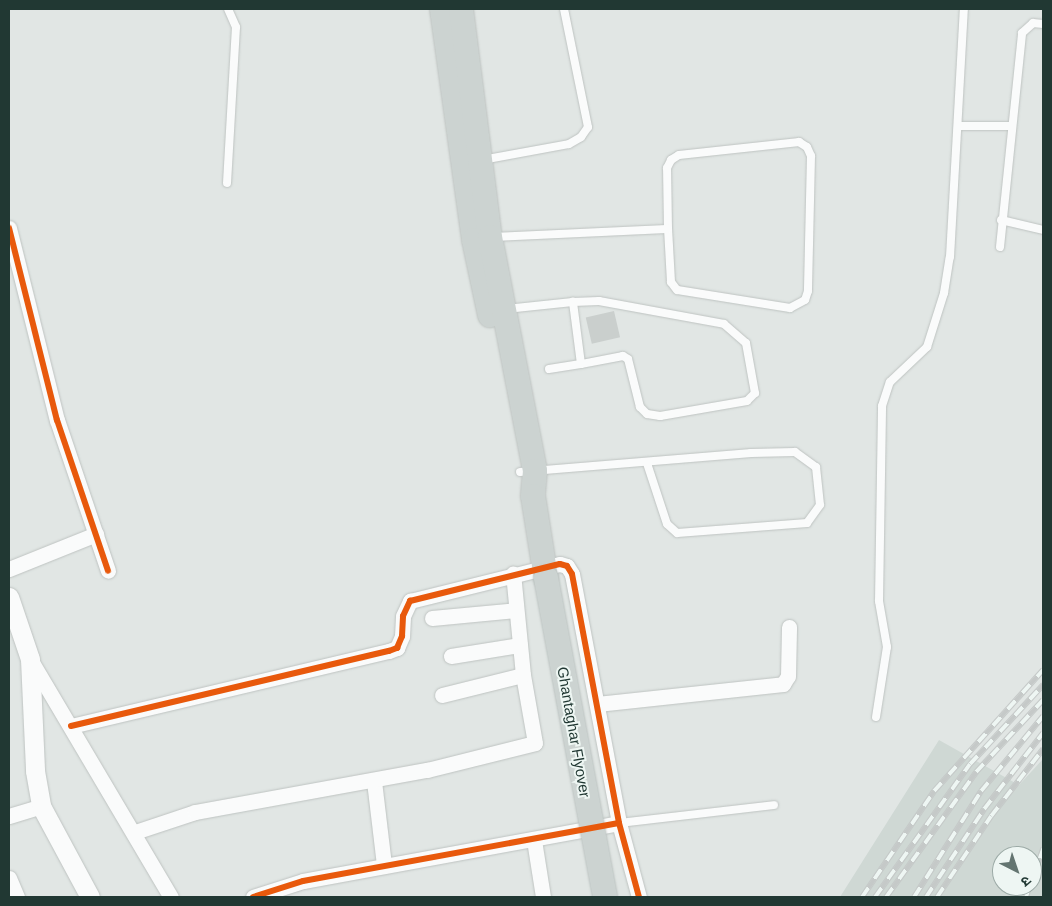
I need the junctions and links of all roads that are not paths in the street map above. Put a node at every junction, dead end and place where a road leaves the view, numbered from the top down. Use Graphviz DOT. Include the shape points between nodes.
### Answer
graph roads {
  1 [pos="228,9"];
  2 [pos="442,9"];
  3 [pos="461,9"];
  4 [pos="564,9"];
  5 [pos="964,9"];
  6 [pos="1043,24"];
  7 [pos="958,126"];
  8 [pos="1011,126"];
  9 [pos="481,160"];
  10 [pos="227,183"];
  11 [pos="1001,220"];
  12 [pos="9,228"];
  13 [pos="668,229"];
  14 [pos="1043,230"];
  15 [pos="490,237"];
  16 [pos="1000,247"];
  17 [pos="573,302"];
  18 [pos="497,311"];
  19 [pos="581,364"];
  20 [pos="549,369"];
  21 [pos="647,462"];
  22 [pos="528,471"];
  23 [pos="96,534"];
  24 [pos="9,569"];
  25 [pos="108,571"];
  26 [pos="546,572"];
  27 [pos="513,573"];
  28 [pos="9,597"];
  29 [pos="516,610"];
  30 [pos="432,618"];
  31 [pos="14,625"];
  32 [pos="789,627"];
  33 [pos="520,645"];
  34 [pos="451,656"];
  35 [pos="30,659"];
  36 [pos="523,675"];
  37 [pos="442,695"];
  38 [pos="597,704"];
  39 [pos="876,717"];
  40 [pos="71,726"];
  41 [pos="374,780"];
  42 [pos="774,805"];
  43 [pos="40,806"];
  44 [pos="9,816"];
  45 [pos="619,823"];
  46 [pos="135,832"];
  47 [pos="534,840"];
  48 [pos="384,865"];
  49 [pos="9,878"];
  50 [pos="17,897"];
  51 [pos="90,897"];
  52 [pos="170,897"];
  53 [pos="253,897"];
  54 [pos="543,897"];
  55 [pos="604,897"];
  56 [pos="639,897"];
  1 -- 10 [label="lane" via="236,28"];
  2 -- 18 [label="main road" via="474,240"];
  3 -- 9 [label="main road"];
  4 -- 9 [label="lane" via="588,127 581,137 569,144"];
  5 -- 7 [label="lane"];
  6 -- 8 [label="lane" via="1033,24 1022,33"];
  7 -- 8 [label="lane"];
  7 -- 39 [label="lane" via="950,258 944,293 927,347 890,382 882,406 879,601 886,647"];
  8 -- 11 [label="lane"];
  9 -- 15 [label="main road"];
  11 -- 14 [label="lane"];
  11 -- 16 [label="lane"];
  12 -- 23 [label="street" via="57,420"];
  13 -- 13 [label="lane" via="667,168 670,160 679,155 799,142 807,147 811,156 808,291 800,305 790,308 677,290 671,282"];
  13 -- 15 [label="lane"];
  15 -- 18 [label="main road"];
  17 -- 18 [label="lane"];
  17 -- 19 [label="lane"];
  17 -- 19 [label="lane" via="599,301 724,324 746,342 756,393 747,401 660,416 647,414 640,407 628,359 622,356"];
  18 -- 22 [label="main road, Ghantaghar Flyover"];
  19 -- 20 [label="lane"];
  21 -- 21 [label="lane" via="795,452 816,467 820,505 807,523 677,533 667,524"];
  21 -- 22 [label="lane"];
  22 -- 26 [label="main road, Ghantaghar Flyover"];
  23 -- 24 [label="street"];
  23 -- 25 [label="street"];
  26 -- 27 [label="street"];
  26 -- 38 [label="street" via="560,564 567,566 572,574"];
  26 -- 55 [label="main road, Ghantaghar Flyover, bridge"];
  27 -- 29 [label="street"];
  27 -- 40 [label="street" via="410,602 403,616 402,636 397,648 389,651"];
  28 -- 31 [label="street"];
  29 -- 30 [label="street"];
  29 -- 33 [label="street"];
  31 -- 35 [label="street"];
  32 -- 38 [label="street" via="788,676 783,684"];
  33 -- 34 [label="street"];
  33 -- 36 [label="street"];
  35 -- 40 [label="street"];
  35 -- 43 [label="street" via="35,771"];
  36 -- 37 [label="street"];
  36 -- 41 [label="street" via="535,743"];
  38 -- 45 [label="street"];
  40 -- 46 [label="street"];
  41 -- 46 [label="street" via="195,812"];
  41 -- 48 [label="street"];
  42 -- 45 [label="lane"];
  43 -- 44 [label="street"];
  43 -- 51 [label="street"];
  45 -- 47 [label="street"];
  45 -- 56 [label="street"];
  46 -- 52 [label="street"];
  47 -- 48 [label="street"];
  47 -- 54 [label="street"];
  48 -- 53 [label="street" via="303,881"];
  49 -- 50 [label="street"];
}
